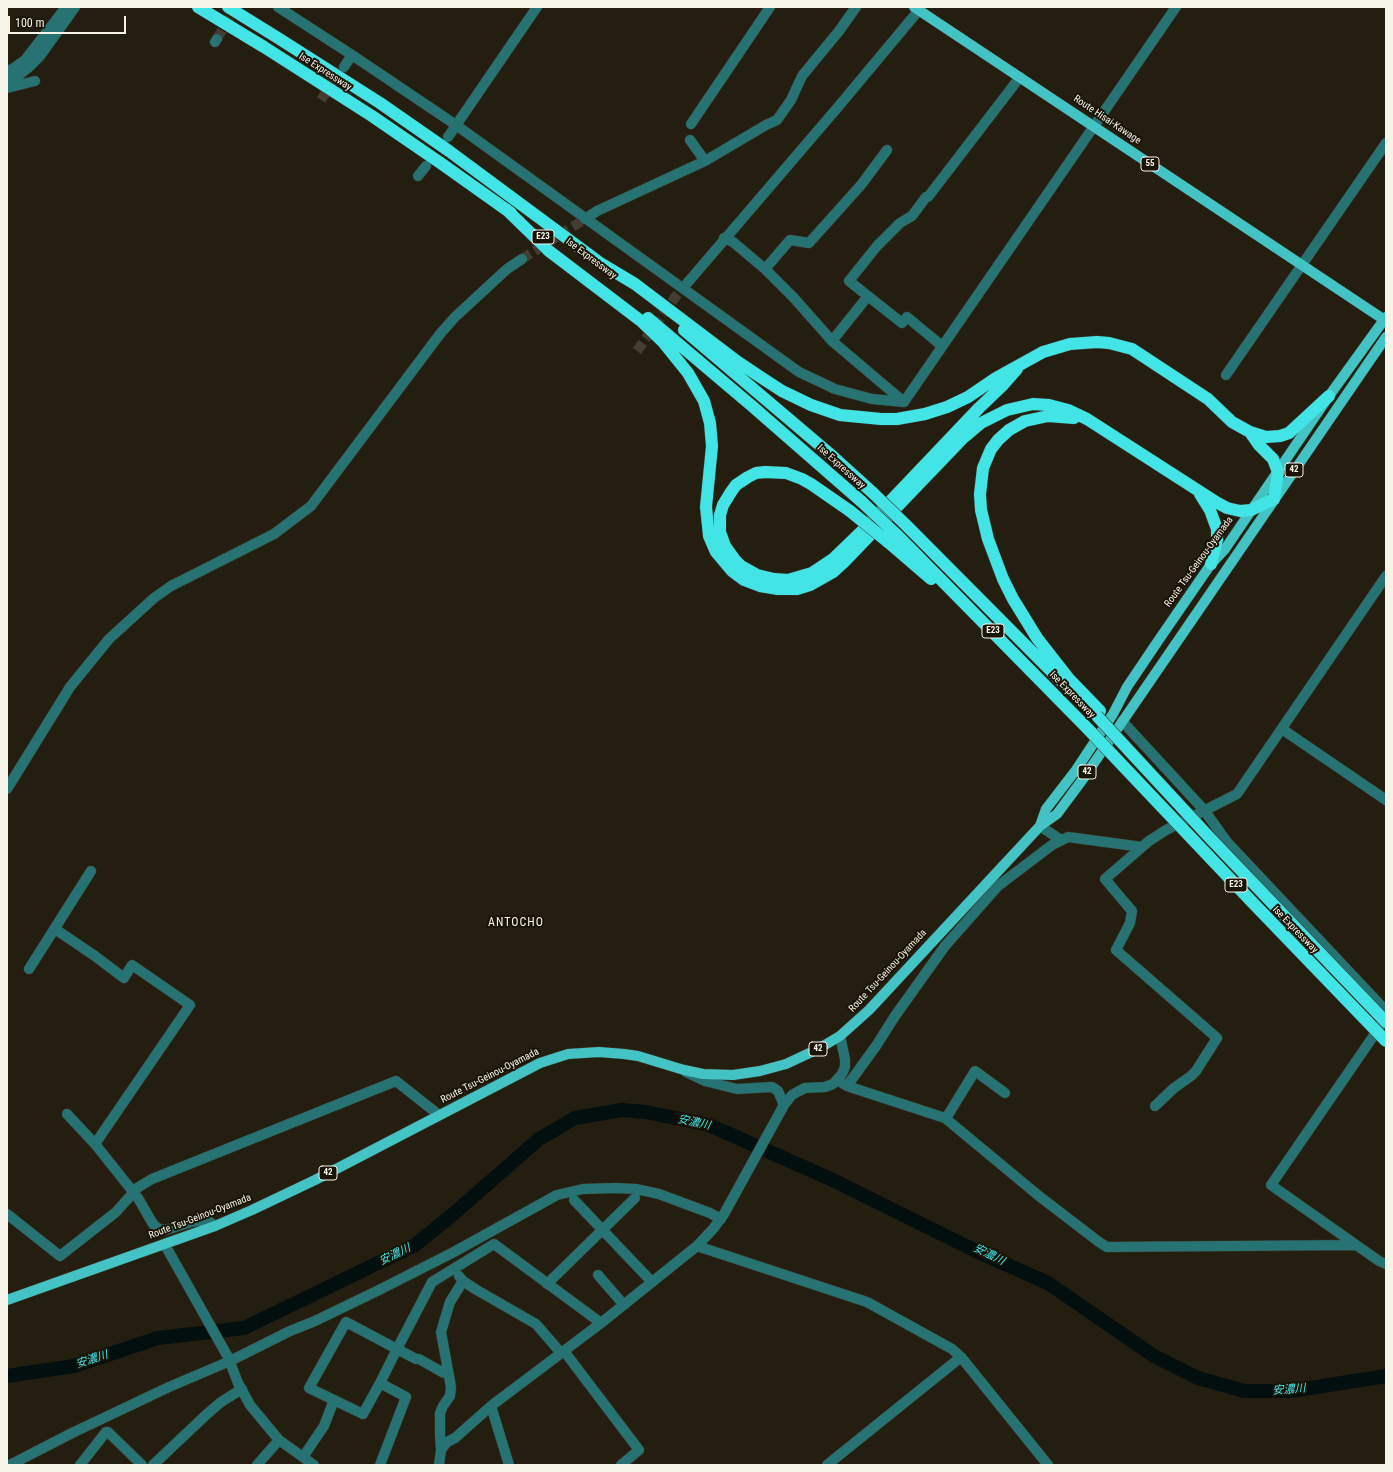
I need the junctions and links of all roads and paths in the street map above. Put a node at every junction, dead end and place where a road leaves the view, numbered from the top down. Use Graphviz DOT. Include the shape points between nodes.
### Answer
graph roads {
  1 [pos="66,7"];
  2 [pos="75,7"];
  3 [pos="198,7"];
  4 [pos="228,7"];
  5 [pos="278,7"];
  6 [pos="537,7"];
  7 [pos="770,7"];
  8 [pos="856,7"];
  9 [pos="1176,7"];
  10 [pos="916,9"];
  11 [pos="352,55"];
  12 [pos="344,67"];
  13 [pos="7,70"];
  14 [pos="1020,77"];
  15 [pos="7,79"];
  16 [pos="35,80"];
  17 [pos="7,88"];
  18 [pos="690,124"];
  19 [pos="456,125"];
  20 [pos="1094,126"];
  21 [pos="448,137"];
  22 [pos="690,140"];
  23 [pos="1386,143"];
  24 [pos="888,150"];
  25 [pos="705,161"];
  26 [pos="426,166"];
  27 [pos="418,176"];
  28 [pos="506,209"];
  29 [pos="585,219"];
  30 [pos="724,238"];
  31 [pos="522,259"];
  32 [pos="600,263"];
  33 [pos="1301,266"];
  34 [pos="765,269"];
  35 [pos="683,288"];
  36 [pos="868,296"];
  37 [pos="1385,319"];
  38 [pos="1386,338"];
  39 [pos="832,341"];
  40 [pos="942,346"];
  41 [pos="1022,362"];
  42 [pos="1226,375"];
  43 [pos="1329,396"];
  44 [pos="904,402"];
  45 [pos="1087,419"];
  46 [pos="1250,432"];
  47 [pos="1278,472"];
  48 [pos="1198,491"];
  49 [pos="1274,499"];
  50 [pos="1251,510"];
  51 [pos="892,539"];
  52 [pos="1211,564"];
  53 [pos="1386,576"];
  54 [pos="1098,714"];
  55 [pos="1122,721"];
  56 [pos="1282,729"];
  57 [pos="7,789"];
  58 [pos="1386,800"];
  59 [pos="1204,810"];
  60 [pos="1040,826"];
  61 [pos="1061,840"];
  62 [pos="1142,847"];
  63 [pos="91,871"];
  64 [pos="55,929"];
  65 [pos="936,937"];
  66 [pos="945,946"];
  67 [pos="29,969"];
  68 [pos="1386,1011"];
  69 [pos="1386,1018"];
  70 [pos="1386,1022"];
  71 [pos="840,1036"];
  72 [pos="1386,1040"];
  73 [pos="684,1070"];
  74 [pos="835,1082"];
  75 [pos="847,1086"];
  76 [pos="1005,1093"];
  77 [pos="784,1105"];
  78 [pos="1155,1106"];
  79 [pos="67,1114"];
  80 [pos="439,1115"];
  81 [pos="945,1118"];
  82 [pos="95,1144"];
  83 [pos="133,1192"];
  84 [pos="635,1198"];
  85 [pos="574,1200"];
  86 [pos="7,1214"];
  87 [pos="722,1217"];
  88 [pos="215,1226"];
  89 [pos="602,1231"];
  90 [pos="1356,1245"];
  91 [pos="697,1246"];
  92 [pos="167,1247"];
  93 [pos="1386,1264"];
  94 [pos="453,1269"];
  95 [pos="598,1275"];
  96 [pos="463,1281"];
  97 [pos="652,1282"];
  98 [pos="547,1284"];
  99 [pos="7,1300"];
  100 [pos="624,1305"];
  101 [pos="601,1323"];
  102 [pos="397,1349"];
  103 [pos="563,1352"];
  104 [pos="961,1357"];
  105 [pos="229,1359"];
  106 [pos="448,1374"];
  107 [pos="380,1383"];
  108 [pos="242,1389"];
  109 [pos="334,1400"];
  110 [pos="491,1406"];
  111 [pos="279,1440"];
  112 [pos="441,1450"];
  113 [pos="303,1457"];
  114 [pos="10,1465"];
  115 [pos="80,1465"];
  116 [pos="142,1465"];
  117 [pos="153,1465"];
  118 [pos="257,1465"];
  119 [pos="314,1465"];
  120 [pos="380,1465"];
  121 [pos="439,1465"];
  122 [pos="509,1465"];
  123 [pos="621,1465"];
  124 [pos="827,1465"];
  125 [pos="1048,1465"];
  1 -- 13 [label="street" via="25,60"];
  2 -- 15 [label="street" via="40,56 19,75"];
  3 -- 28 [label="highway, Ise Expressway / E23" via="372,116"];
  4 -- 32 [label="highway, Ise Expressway / E23" via="367,95 449,151"];
  5 -- 11 [label="street"];
  6 -- 19 [label="street"];
  7 -- 18 [label="street"];
  8 -- 25 [label="street" via="802,76 791,100 777,120"];
  9 -- 20 [label="street"];
  10 -- 14 [label="main road, Route Hisai-Kawage / 55"];
  10 -- 30 [label="street" via="833,113"];
  11 -- 12 [label="street"];
  11 -- 19 [label="street"];
  14 -- 20 [label="main road, Route Hisai-Kawage / 55"];
  14 -- 36 [label="street" via="928,198 926,197 912,216 900,223 877,246 849,281"];
  16 -- 17 [label="street"];
  19 -- 21 [label="street"];
  19 -- 29 [label="street"];
  20 -- 33 [label="main road, Route Hisai-Kawage / 55"];
  20 -- 40 [label="street"];
  22 -- 25 [label="street"];
  23 -- 33 [label="street"];
  24 -- 34 [label="street" via="861,185 809,243 790,240"];
  25 -- 29 [label="street"];
  26 -- 27 [label="street"];
  28 -- 45 [label="highway" via="549,251 641,321 674,354 693,380 707,411 712,436 706,507 709,536 716,552 726,565 750,583 778,589 797,589 810,585 832,572 962,439 995,415 1015,407 1033,404 1059,407"];
  28 -- 51 [label="highway, Ise Expressway / E23, bridge" via="689,352 862,502"];
  29 -- 35 [label="street"];
  30 -- 34 [label="street" via="733,242"];
  30 -- 35 [label="street"];
  31 -- 57 [label="street" via="507,269 455,316 312,506 274,534 172,586 154,598 110,639 70,687"];
  32 -- 41 [label="highway" via="635,284 738,362 782,391 840,415 881,420 925,414 947,407 968,396"];
  32 -- 54 [label="highway, Ise Expressway / E23, bridge" via="830,454"];
  33 -- 37 [label="main road, Route Hisai-Kawage / 55"];
  33 -- 42 [label="street"];
  34 -- 39 [label="street"];
  35 -- 44 [label="street" via="814,380 859,396"];
  36 -- 39 [label="street"];
  36 -- 40 [label="street" via="902,323 907,318"];
  37 -- 43 [label="main road, Route Tsu-Geinou-Oyamada / 42"];
  38 -- 49 [label="main road, Route Tsu-Geinou-Oyamada / 42"];
  39 -- 44 [label="street"];
  40 -- 44 [label="street"];
  41 -- 46 [label="highway" via="1070,344 1097,342 1121,345 1132,349 1208,398 1232,422"];
  41 -- 51 [label="highway, bridge" via="1002,386 979,408 863,530 821,568 788,580 757,575 741,566 725,546 720,532 720,515 731,492 748,477 765,472 786,473 802,479 850,511"];
  43 -- 46 [label="highway" via="1289,433 1266,437"];
  43 -- 47 [label="main road, Route Tsu-Geinou-Oyamada / 42"];
  45 -- 48 [label="highway"];
  45 -- 54 [label="highway" via="1038,417 1009,430 998,440 986,459 980,494 988,539 1013,599 1037,638"];
  46 -- 47 [label="highway" via="1273,459"];
  47 -- 49 [label="highway"];
  47 -- 50 [label="main road, Route Tsu-Geinou-Oyamada / 42"];
  48 -- 50 [label="highway" via="1227,508"];
  48 -- 52 [label="highway" via="1210,510 1217,529"];
  49 -- 50 [label="highway"];
  49 -- 55 [label="main road, Route Tsu-Geinou-Oyamada / 42"];
  50 -- 52 [label="main road, Route Tsu-Geinou-Oyamada / 42" via="1225,549"];
  51 -- 72 [label="highway, Ise Expressway / E23, bridge" via="996,634"];
  52 -- 60 [label="main road, Route Tsu-Geinou-Oyamada / 42" via="1127,687 1113,714 1076,770 1046,809"];
  53 -- 56 [label="street"];
  54 -- 70 [label="highway, Ise Expressway / E23, bridge" via="1210,838"];
  55 -- 59 [label="street"];
  55 -- 60 [label="main road, Route Tsu-Geinou-Oyamada / 42" via="1057,814"];
  56 -- 58 [label="street"];
  56 -- 59 [label="street" via="1237,794"];
  59 -- 62 [label="street" via="1166,830"];
  59 -- 68 [label="street" via="1227,842"];
  60 -- 61 [label="street"];
  60 -- 65 [label="main road, Route Tsu-Geinou-Oyamada / 42"];
  61 -- 62 [label="street" via="1068,837"];
  61 -- 66 [label="street" via="998,886"];
  62 -- 78 [label="street" via="1105,879 1132,911 1130,923 1116,950 1217,1038 1196,1071"];
  63 -- 64 [label="street"];
  64 -- 67 [label="street"];
  64 -- 82 [label="street" via="124,978 132,965 190,1005"];
  65 -- 66 [label="street"];
  65 -- 71 [label="main road, Route Tsu-Geinou-Oyamada / 42" via="869,1010"];
  66 -- 75 [label="street"];
  69 -- 90 [label="street" via="1271,1186"];
  71 -- 73 [label="main road, Route Tsu-Geinou-Oyamada / 42" via="801,1058 760,1071 721,1075"];
  71 -- 74 [label="street" via="845,1059 844,1067"];
  73 -- 77 [label="street" via="701,1080 737,1089 772,1087 782,1097"];
  73 -- 80 [label="main road, Route Tsu-Geinou-Oyamada / 42" via="624,1054 568,1054 540,1063"];
  74 -- 75 [label="street"];
  74 -- 77 [label="street" via="826,1087 805,1088 792,1095"];
  75 -- 81 [label="street"];
  76 -- 81 [label="street" via="975,1071"];
  77 -- 87 [label="street"];
  79 -- 82 [label="street"];
  80 -- 83 [label="street" via="396,1081 152,1180"];
  80 -- 88 [label="main road, Route Tsu-Geinou-Oyamada / 42" via="315,1180"];
  81 -- 90 [label="street" via="1039,1196 1107,1247"];
  82 -- 83 [label="street"];
  83 -- 86 [label="street" via="116,1212 60,1256"];
  83 -- 88 [label="street" via="158,1228 166,1230 207,1220"];
  84 -- 89 [label="street"];
  85 -- 89 [label="street"];
  87 -- 91 [label="street"];
  87 -- 105 [label="street" via="659,1194 636,1189 574,1190 551,1198 377,1291"];
  88 -- 92 [label="main road, Route Tsu-Geinou-Oyamada / 42"];
  89 -- 97 [label="street"];
  89 -- 98 [label="street"];
  90 -- 93 [label="street"];
  91 -- 97 [label="street"];
  91 -- 104 [label="street" via="867,1302 952,1349"];
  92 -- 99 [label="main road, Route Tsu-Geinou-Oyamada / 42"];
  92 -- 105 [label="street"];
  94 -- 96 [label="street"];
  94 -- 98 [label="street" via="494,1244"];
  94 -- 102 [label="street" via="432,1282"];
  95 -- 100 [label="street"];
  96 -- 103 [label="street" via="536,1324"];
  96 -- 106 [label="street" via="450,1302 441,1332"];
  97 -- 100 [label="street"];
  98 -- 101 [label="street"];
  100 -- 101 [label="street"];
  101 -- 103 [label="street"];
  102 -- 106 [label="street"];
  102 -- 107 [label="street"];
  102 -- 109 [label="street" via="346,1322 309,1388"];
  103 -- 110 [label="street"];
  103 -- 123 [label="street" via="639,1450"];
  104 -- 124 [label="street"];
  104 -- 125 [label="street"];
  105 -- 108 [label="street"];
  105 -- 114 [label="street"];
  106 -- 112 [label="street" via="450,1394 440,1412"];
  107 -- 109 [label="street" via="363,1414"];
  107 -- 120 [label="street" via="406,1397"];
  108 -- 111 [label="street" via="257,1415"];
  108 -- 117 [label="street" via="221,1402"];
  109 -- 113 [label="street" via="324,1426"];
  110 -- 112 [label="street" via="447,1442"];
  110 -- 122 [label="street"];
  111 -- 113 [label="street"];
  111 -- 118 [label="street"];
  112 -- 121 [label="street"];
  113 -- 119 [label="street"];
  115 -- 116 [label="street" via="106,1432"];
}
